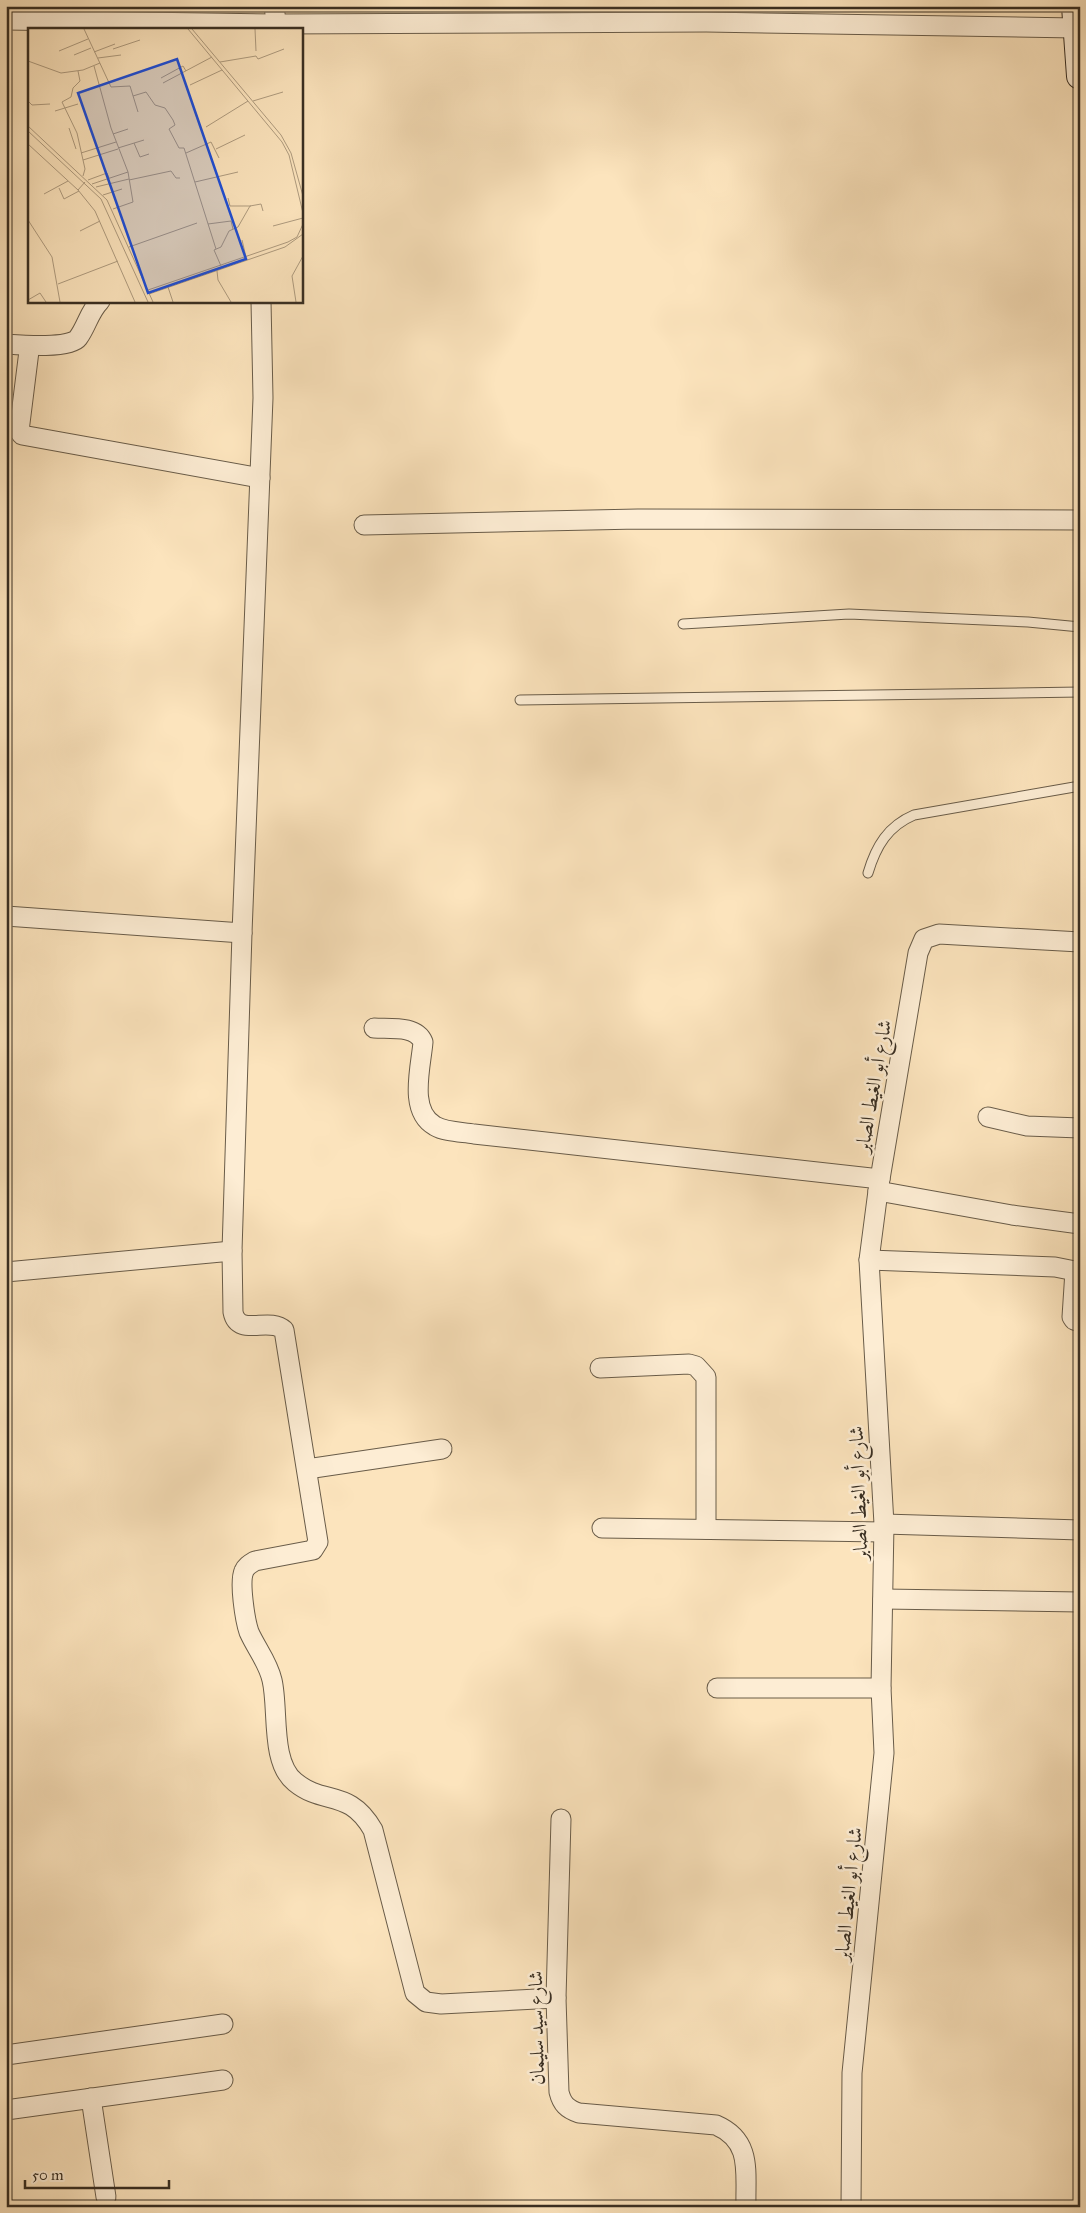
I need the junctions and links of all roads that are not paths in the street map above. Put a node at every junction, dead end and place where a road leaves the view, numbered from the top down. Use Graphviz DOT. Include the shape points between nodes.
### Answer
graph roads {
  1 [pos="66,13"];
  2 [pos="706,14"];
  3 [pos="1076,17"];
  4 [pos="6,20"];
  5 [pos="276,20"];
  6 [pos="1080,76"];
  7 [pos="99,302"];
  8 [pos="261,302"];
  9 [pos="6,344"];
  10 [pos="27,346"];
  11 [pos="260,478"];
  12 [pos="1080,520"];
  13 [pos="364,524"];
  14 [pos="683,624"];
  15 [pos="1080,627"];
  16 [pos="1080,692"];
  17 [pos="520,700"];
  18 [pos="1080,786"];
  19 [pos="868,873"];
  20 [pos="6,916"];
  21 [pos="242,933"];
  22 [pos="1080,942"];
  23 [pos="374,1028"];
  24 [pos="988,1117"];
  25 [pos="1080,1128"];
  26 [pos="879,1185"];
  27 [pos="1080,1224"];
  28 [pos="232,1251"];
  29 [pos="869,1260"];
  30 [pos="1078,1271"];
  31 [pos="6,1272"];
  32 [pos="1080,1322"];
  33 [pos="600,1368"];
  34 [pos="442,1449"];
  35 [pos="306,1469"];
  36 [pos="602,1528"];
  37 [pos="884,1528"];
  38 [pos="706,1530"];
  39 [pos="1080,1530"];
  40 [pos="883,1599"];
  41 [pos="1080,1602"];
  42 [pos="717,1688"];
  43 [pos="881,1688"];
  44 [pos="561,1819"];
  45 [pos="556,1998"];
  46 [pos="223,2024"];
  47 [pos="6,2055"];
  48 [pos="223,2080"];
  49 [pos="91,2098"];
  50 [pos="6,2110"];
  51 [pos="106,2197"];
  52 [pos="746,2207"];
  53 [pos="851,2207"];
  1 -- 4 [label="street"];
  1 -- 5 [label="street"];
  2 -- 3 [label="street"];
  2 -- 5 [label="street"];
  3 -- 6 [label="main road"];
  7 -- 10 [label="street" via="76,340"];
  8 -- 11 [label="street"];
  9 -- 10 [label="street"];
  10 -- 11 [label="street" via="29,351 18,431 22,435"];
  11 -- 21 [label="street"];
  12 -- 13 [label="street" via="638,519"];
  14 -- 15 [label="lane" via="849,614"];
  16 -- 17 [label="lane"];
  18 -- 19 [label="lane" via="908,818 884,835 873,854"];
  20 -- 21 [label="street"];
  21 -- 28 [label="street"];
  22 -- 26 [label="street, شارع أبو الغيط الصابر" via="939,934 924,939 918,953"];
  23 -- 26 [label="street" via="402,1029 421,1037 419,1105 424,1116 436,1127"];
  24 -- 25 [label="street" via="1027,1126"];
  26 -- 27 [label="street" via="1012,1215"];
  26 -- 29 [label="street, شارع أبو الغيط الصابر"];
  28 -- 31 [label="street"];
  28 -- 35 [label="street" via="235,1319 248,1326 279,1325 287,1337"];
  29 -- 30 [label="street" via="1055,1267"];
  29 -- 37 [label="street, شارع أبو الغيط الصابر"];
  30 -- 32 [label="street" via="1072,1317"];
  33 -- 38 [label="street" via="689,1364 706,1377"];
  34 -- 35 [label="street"];
  35 -- 45 [label="street" via="317,1546 308,1551 255,1561 244,1570 242,1577 248,1629 272,1678 282,1766 294,1782 351,1804 365,1815 373,1830 415,1993 426,2002 441,2004"];
  36 -- 38 [label="street"];
  37 -- 38 [label="street"];
  37 -- 39 [label="street"];
  37 -- 40 [label="street, شارع أبو الغيط الصابر"];
  40 -- 41 [label="street"];
  40 -- 43 [label="street, شارع أبو الغيط الصابر"];
  42 -- 43 [label="street"];
  43 -- 53 [label="street, شارع أبو الغيط الصابر" via="883,1774 852,2073"];
  44 -- 45 [label="street, شارع سيد سليمان"];
  45 -- 52 [label="street, شارع سيد سليمان" via="559,2092 569,2110 716,2125 728,2130 744,2152"];
  46 -- 47 [label="street"];
  48 -- 49 [label="street"];
  49 -- 50 [label="street"];
  49 -- 51 [label="street"];
}
